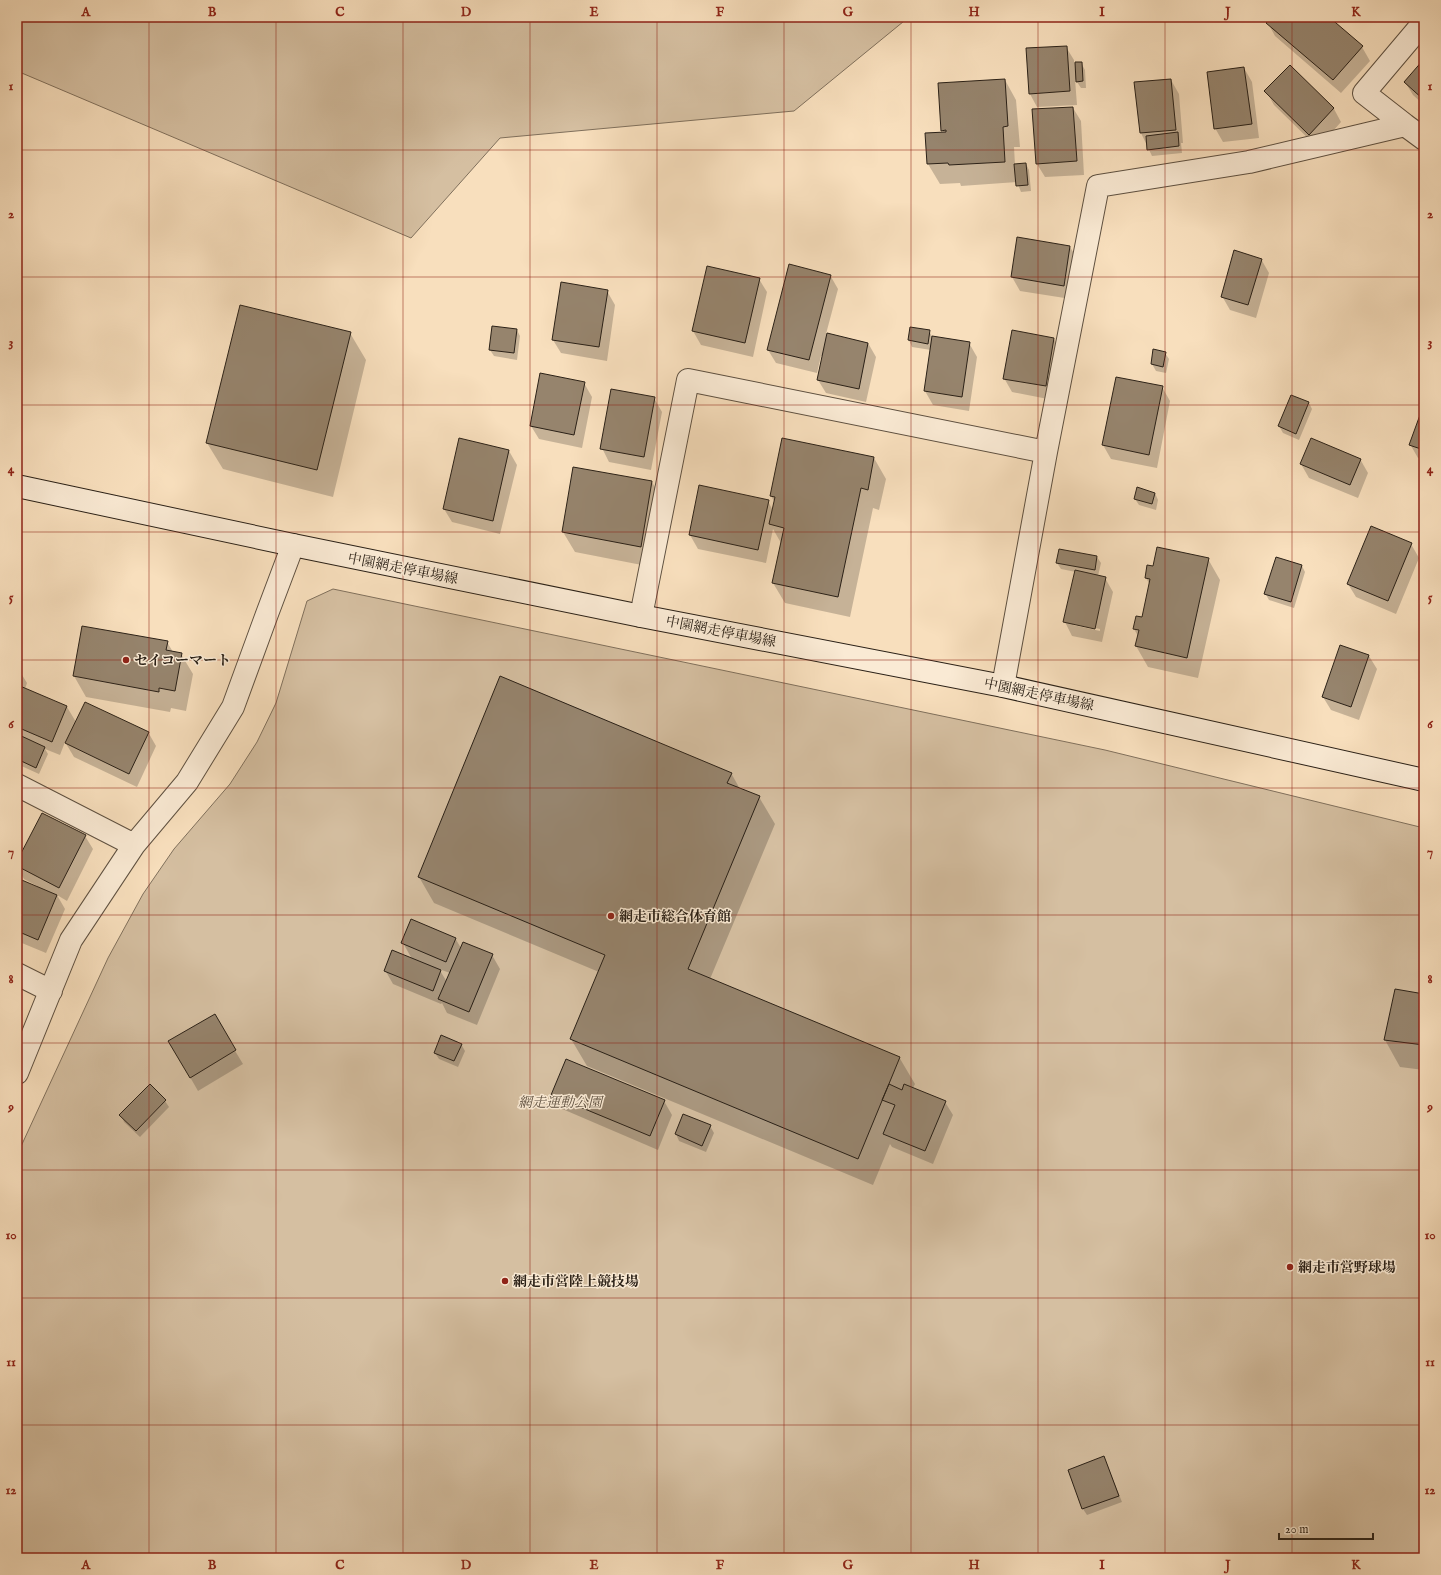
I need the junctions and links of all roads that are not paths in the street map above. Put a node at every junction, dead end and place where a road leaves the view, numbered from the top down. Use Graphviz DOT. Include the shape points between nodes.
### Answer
graph roads {
  1 [pos="1424,22"];
  2 [pos="1405,125"];
  3 [pos="1424,139"];
  4 [pos="1046,452"];
  5 [pos="17,486"];
  6 [pos="293,545"];
  7 [pos="641,616"];
  8 [pos="1003,686"];
  9 [pos="1424,780"];
  10 [pos="17,785"];
  11 [pos="134,845"];
  12 [pos="17,974"];
  13 [pos="51,991"];
  14 [pos="17,1073"];
  1 -- 2 [label="street" via="1364,93"];
  2 -- 3 [label="street"];
  2 -- 4 [label="street" via="1248,162 1098,186"];
  4 -- 7 [label="street" via="688,380"];
  4 -- 8 [label="street"];
  5 -- 6 [label="street, 中園網走停車場線"];
  6 -- 7 [label="street, 中園網走停車場線"];
  6 -- 11 [label="street" via="233,707 187,782"];
  7 -- 8 [label="street, 中園網走停車場線"];
  8 -- 9 [label="street, 中園網走停車場線"];
  10 -- 11 [label="street"];
  11 -- 13 [label="street" via="71,940"];
  12 -- 13 [label="street"];
  13 -- 14 [label="street"];
}
